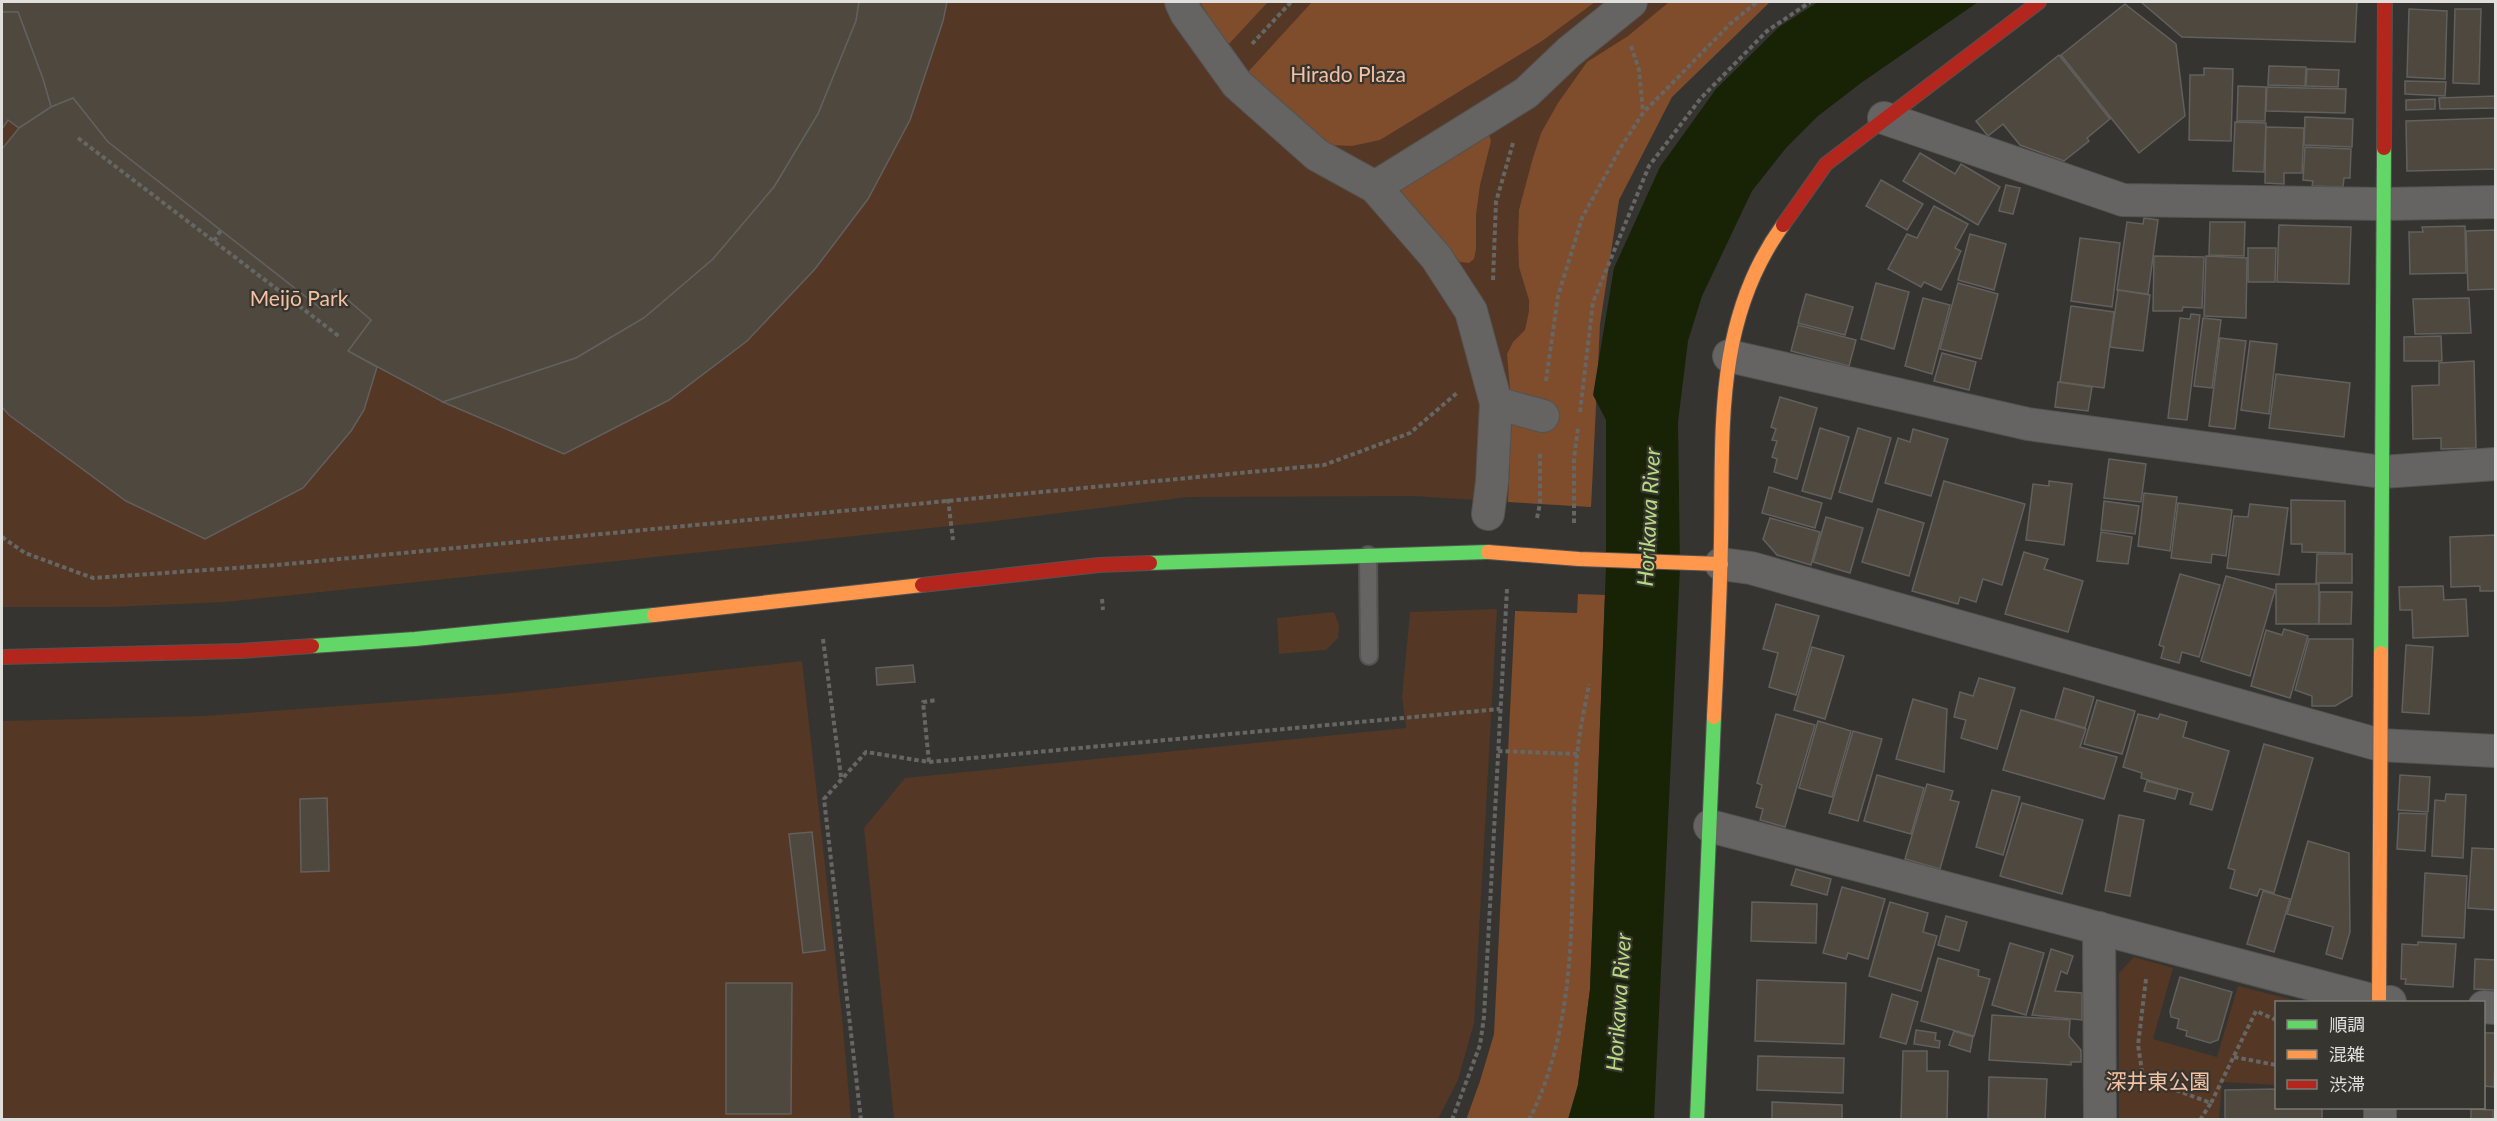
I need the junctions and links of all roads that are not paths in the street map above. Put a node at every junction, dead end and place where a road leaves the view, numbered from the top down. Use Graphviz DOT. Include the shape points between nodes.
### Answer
graph roads {
  1 [pos="1181,2"];
  2 [pos="2039,2"];
  3 [pos="2385,2"];
  4 [pos="1626,6"];
  5 [pos="1884,118"];
  6 [pos="1375,187"];
  7 [pos="2496,202"];
  8 [pos="2383,204"];
  9 [pos="1729,356"];
  10 [pos="1496,403"];
  11 [pos="1543,416"];
  12 [pos="2496,464"];
  13 [pos="2382,472"];
  14 [pos="1488,514"];
  15 [pos="1368,555"];
  16 [pos="1721,564"];
  17 [pos="1369,656"];
  18 [pos="2,657"];
  19 [pos="2380,745"];
  20 [pos="2496,751"];
  21 [pos="1710,826"];
  22 [pos="2099,928"];
  23 [pos="2375,1001"];
  24 [pos="2379,1001"];
  25 [pos="1697,1119"];
  26 [pos="2100,1119"];
  1 -- 6 [label="street" via="1237,84 1317,155"];
  2 -- 5 [label="street"];
  3 -- 8 [label="street"];
  4 -- 6 [label="street" via="1526,93"];
  5 -- 8 [label="street" via="2123,200"];
  5 -- 9 [label="street" via="1826,164 1773,238 1747,287"];
  6 -- 10 [label="street" via="1436,257 1471,311"];
  7 -- 8 [label="street"];
  8 -- 13 [label="street"];
  9 -- 13 [label="street" via="2028,424"];
  9 -- 16 [label="street" via="1724,388"];
  10 -- 11 [label="street"];
  10 -- 14 [label="street"];
  12 -- 13 [label="street"];
  13 -- 19 [label="street"];
  15 -- 16 [label="street" via="1484,552"];
  15 -- 17 [label="lane"];
  15 -- 18 [label="street" via="1088,566 415,639 240,651"];
  16 -- 19 [label="street" via="1751,568"];
  16 -- 21 [label="street"];
  19 -- 20 [label="street"];
  19 -- 24 [label="street"];
  21 -- 22 [label="street"];
  21 -- 25 [label="street"];
  22 -- 23 [label="street"];
  22 -- 26 [label="street"];
}
